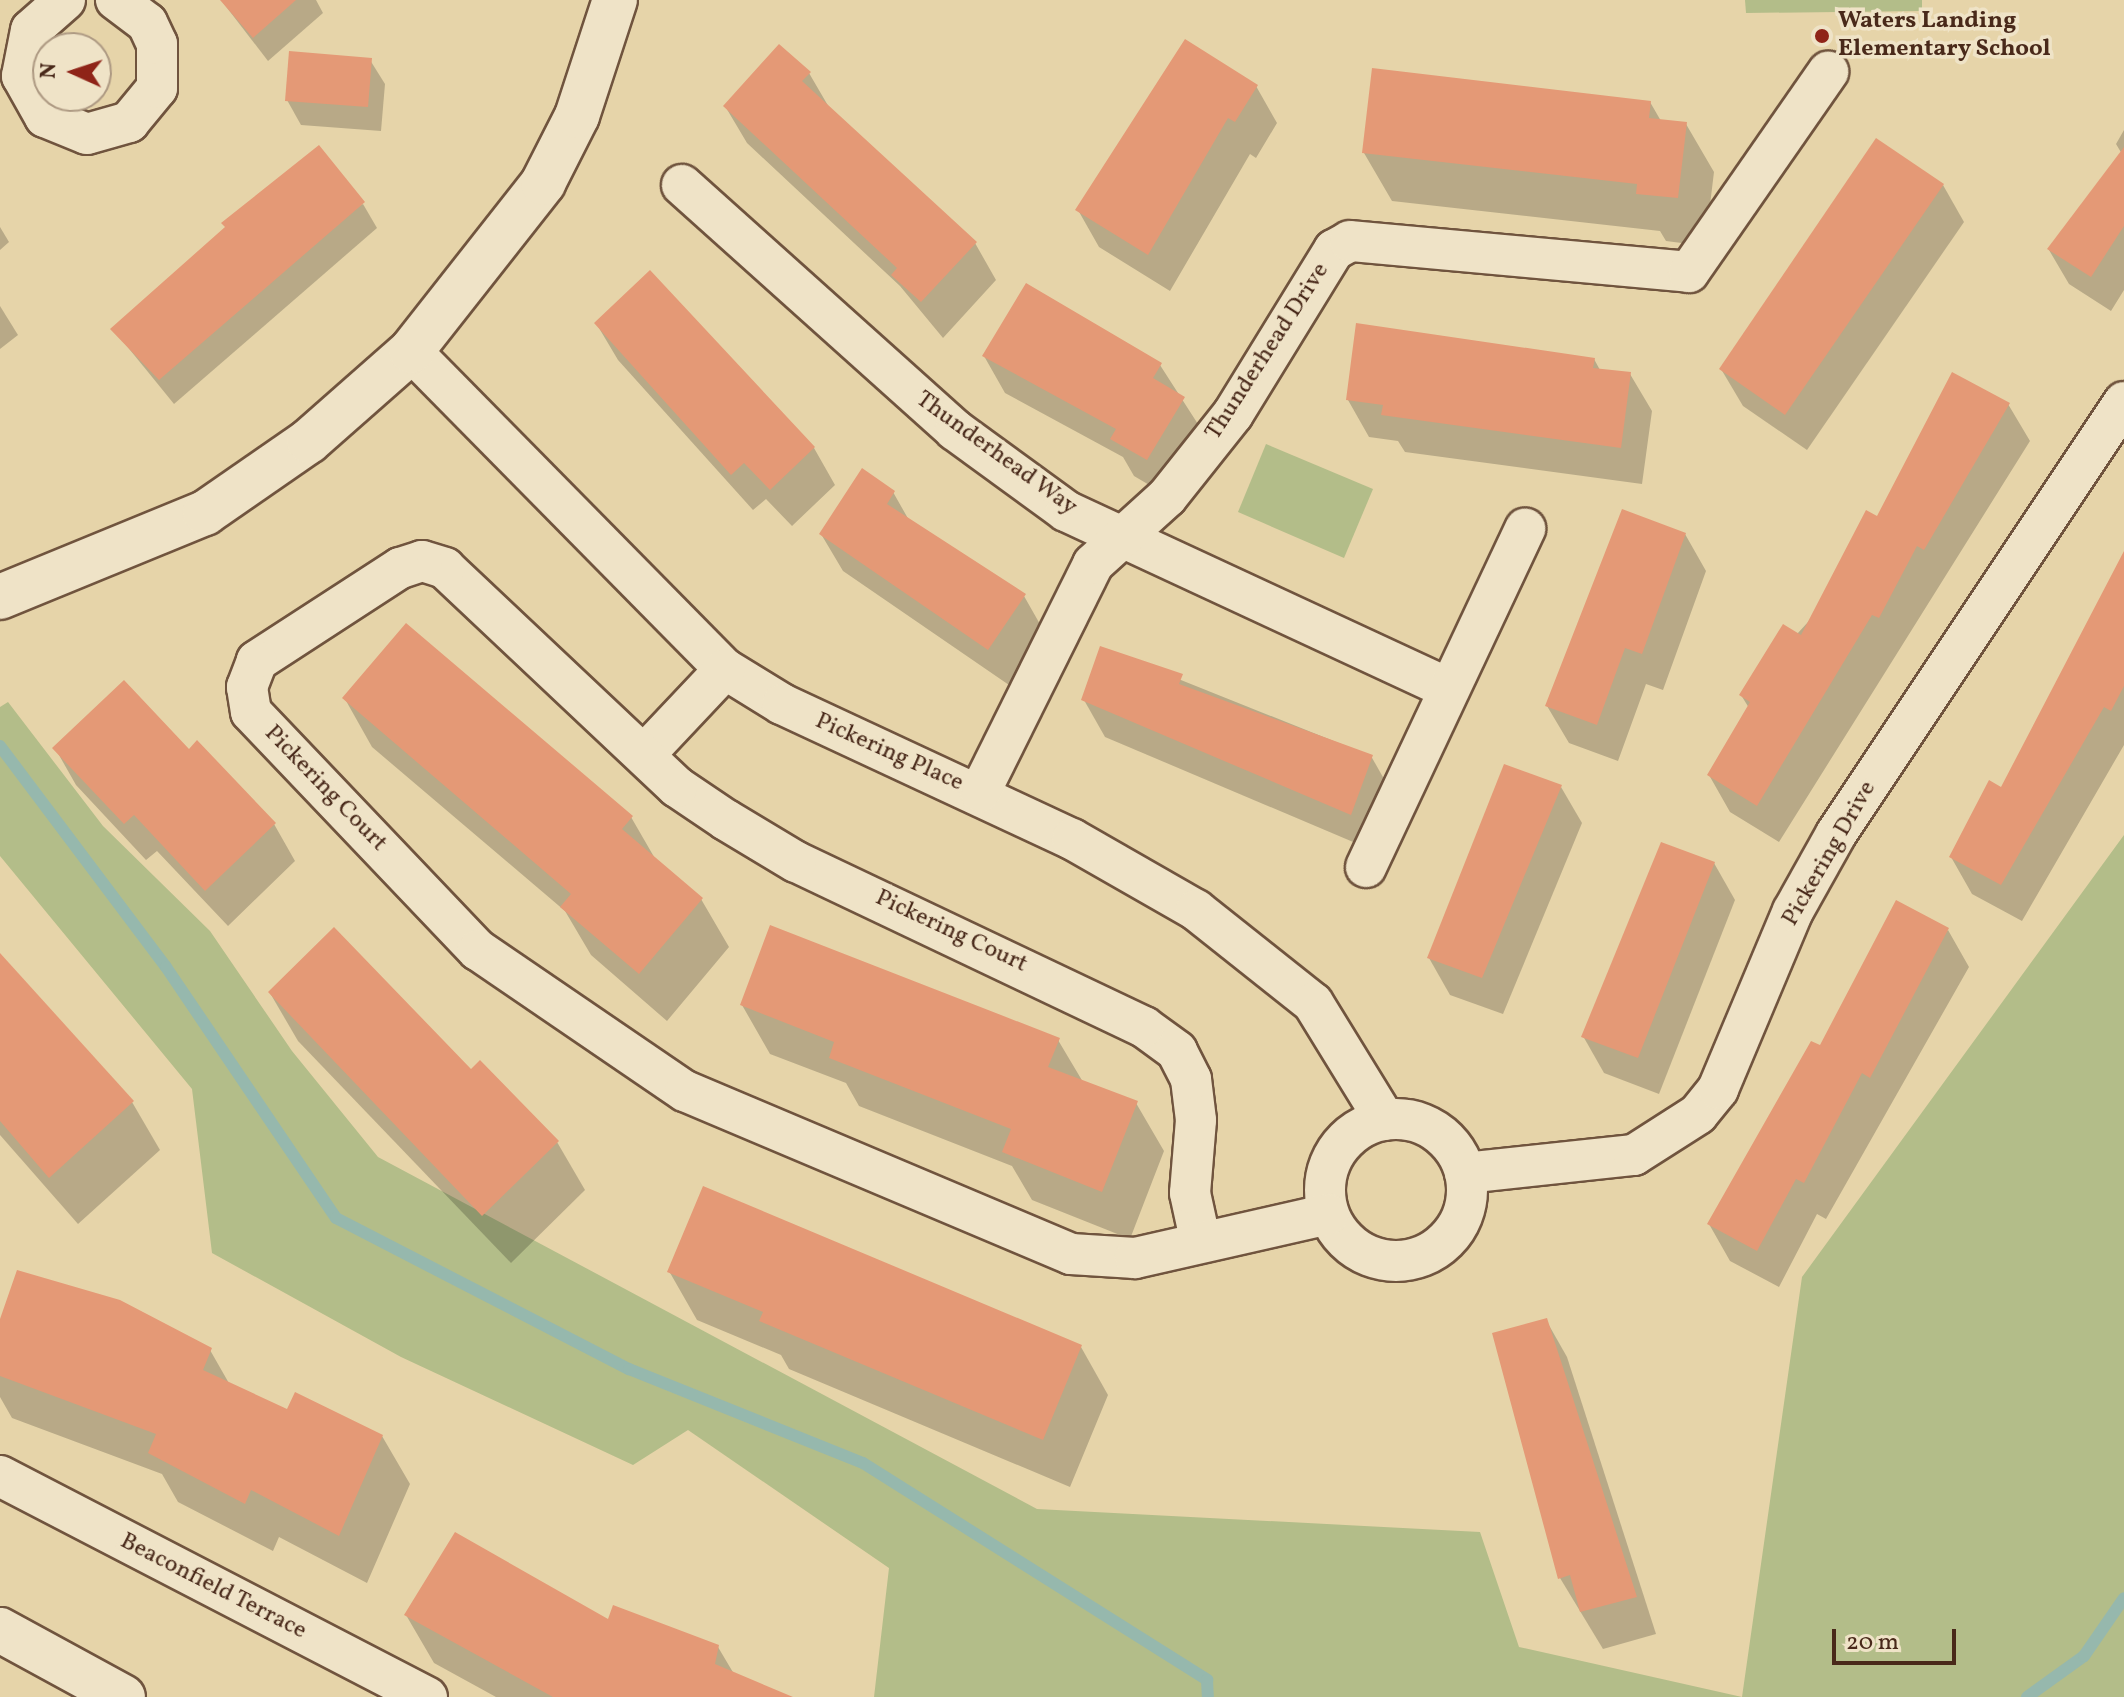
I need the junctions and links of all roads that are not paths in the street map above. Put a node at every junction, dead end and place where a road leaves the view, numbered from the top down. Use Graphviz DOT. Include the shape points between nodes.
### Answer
graph roads {
  1 [pos="65,0"];
  2 [pos="116,0"];
  3 [pos="615,0"];
  4 [pos="1828,72"];
  5 [pos="682,185"];
  6 [pos="411,351"];
  7 [pos="2124,402"];
  8 [pos="1525,529"];
  9 [pos="1128,539"];
  10 [pos="0,597"];
  11 [pos="725,669"];
  12 [pos="1447,688"];
  13 [pos="644,755"];
  14 [pos="980,792"];
  15 [pos="1366,867"];
  16 [pos="1385,1120"];
  17 [pos="1465,1173"];
  18 [pos="1328,1214"];
  19 [pos="1200,1239"];
  20 [pos="0,1476"];
  21 [pos="0,1630"];
  22 [pos="123,1697"];
  23 [pos="427,1697"];
  1 -- 2 [label="street" via="31,30 22,76 45,117 87,134 129,122 157,88 157,44 147,23"];
  3 -- 6 [label="street" via="577,116 543,183"];
  4 -- 9 [label="street, Thunderhead Drive" via="1689,272 1366,242 1334,250 1233,414"];
  5 -- 9 [label="street, Thunderhead Way" via="955,430 1066,511"];
  6 -- 10 [label="street" via="309,441 205,513"];
  6 -- 11 [label="street, Pickering Place"];
  7 -- 17 [label="street, Pickering Drive" via="1836,834 1793,911 1718,1089 1698,1114 1634,1155"];
  8 -- 12 [label="street"];
  9 -- 12 [label="street, Thunderhead Way"];
  9 -- 14 [label="street, Thunderhead Drive" via="1093,564"];
  11 -- 13 [label="street"];
  11 -- 14 [label="street, Pickering Place" via="843,734"];
  12 -- 15 [label="street"];
  13 -- 19 [label="street, Pickering Court" via="677,787 796,862 979,944 1144,1027 1177,1051 1191,1079 1196,1120 1190,1193"];
  13 -- 19 [label="street, Pickering Court" via="471,589 422,561 400,568 257,661 247,687 251,712 478,950 685,1091 1071,1254 1135,1258"];
  14 -- 16 [label="street, Pickering Place" via="1196,910 1267,962 1313,1003"];
  16 -- 17 [label="street" via="1435,1131"];
  16 -- 18 [label="street" via="1365,1125 1334,1153 1327,1173"];
  17 -- 18 [label="street" via="1462,1217 1449,1238 1407,1261 1359,1252"];
  18 -- 19 [label="street, Pickering Court"];
  20 -- 23 [label="street, Beaconfield Terrace"];
  21 -- 22 [label="street"];
}
